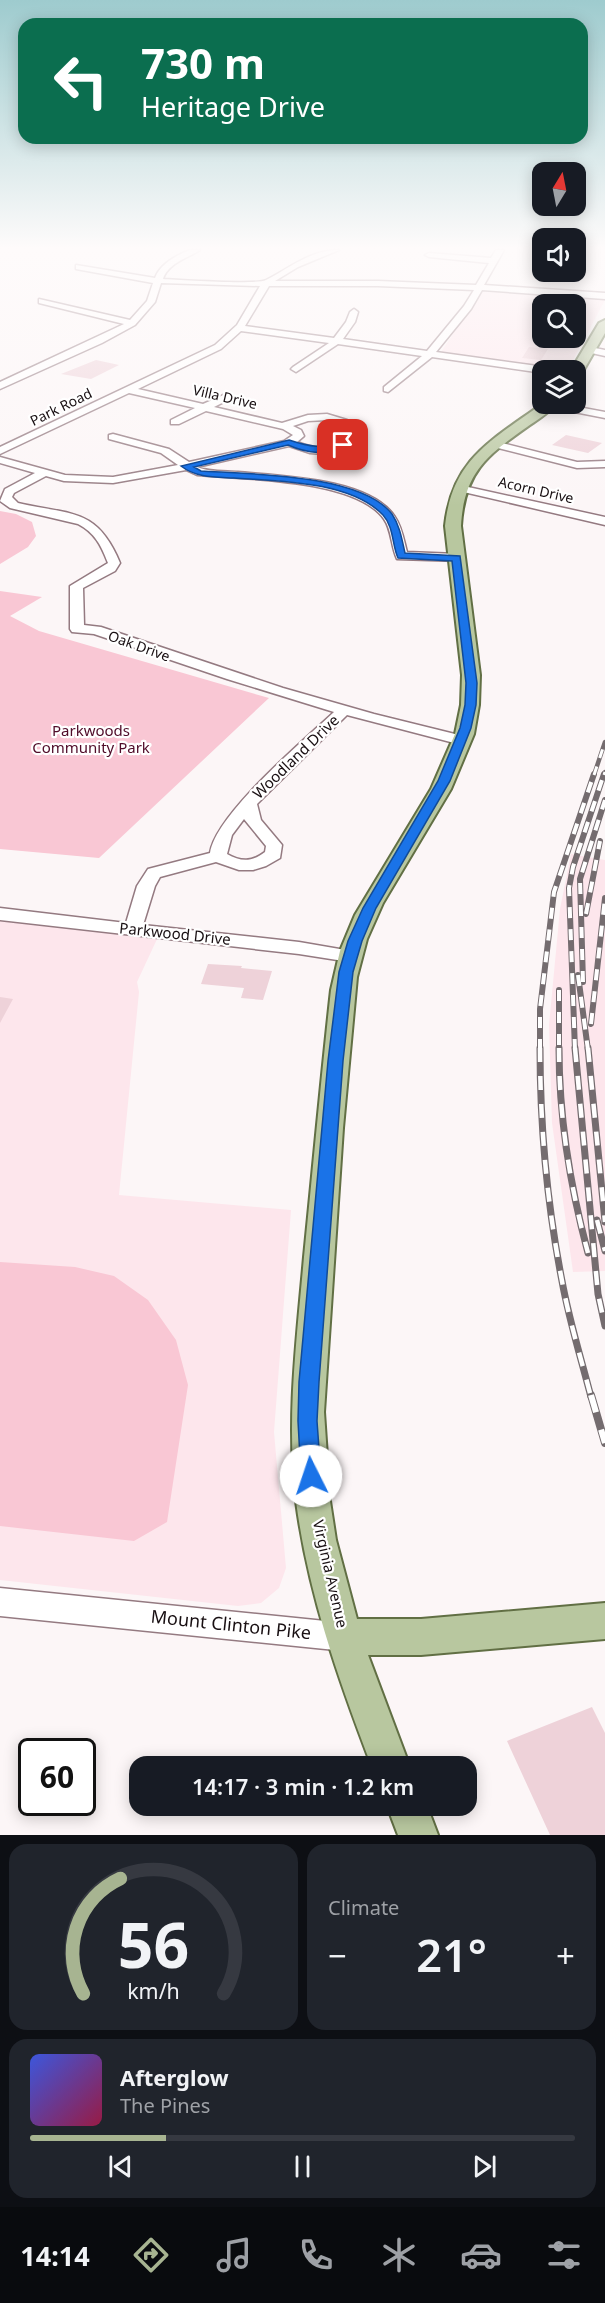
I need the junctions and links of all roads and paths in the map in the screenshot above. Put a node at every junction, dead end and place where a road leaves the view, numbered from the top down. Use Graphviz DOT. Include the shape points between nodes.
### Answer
graph roads {
  1 [pos="108,336"];
  2 [pos="232,336"];
  3 [pos="302,336"];
  4 [pos="341,336"];
  5 [pos="445,336"];
  6 [pos="598,336"];
  7 [pos="337,340"];
  8 [pos="590,350"];
  9 [pos="605,353"];
  10 [pos="429,355"];
  11 [pos="584,360"];
  12 [pos="532,368"];
  13 [pos="296,369"];
  14 [pos="1,384"];
  15 [pos="388,389"];
  16 [pos="129,390"];
  17 [pos="226,397"];
  18 [pos="204,408"];
  19 [pos="586,411"];
  20 [pos="536,414"];
  21 [pos="605,415"];
  22 [pos="175,422"];
  23 [pos="283,426"];
  24 [pos="113,437"];
  25 [pos="289,442"];
  26 [pos="494,444"];
  27 [pos="0,451"];
  28 [pos="0,460"];
  29 [pos="605,464"];
  30 [pos="186,466"];
  31 [pos="44,473"];
  32 [pos="459,488"];
  33 [pos="605,521"];
  34 [pos="457,558"];
  35 [pos="343,711"];
  36 [pos="462,740"];
  37 [pos="249,803"];
  38 [pos="218,856"];
  39 [pos="0,914"];
  40 [pos="133,929"];
  41 [pos="350,956"];
  42 [pos="0,1602"];
  43 [pos="605,1621"];
  44 [pos="345,1636"];
  45 [pos="387,1756"];
  46 [pos="411,1816"];
  47 [pos="418,1835"];
  1 -- 14 [label="street"];
  2 -- 16 [label="street, Park Road" via="206,354"];
  3 -- 7 [label="street"];
  4 -- 7 [label="street"];
  5 -- 10 [label="street"];
  6 -- 8 [label="main road"];
  7 -- 10 [label="street"];
  7 -- 13 [label="street"];
  8 -- 9 [label="street"];
  8 -- 11 [label="main road"];
  10 -- 12 [label="street"];
  10 -- 15 [label="street"];
  16 -- 18 [label="street, Villa Drive"];
  16 -- 27 [label="street, Park Road"];
  17 -- 18 [label="street"];
  18 -- 22 [label="street"];
  18 -- 23 [label="street, Villa Drive"];
  19 -- 21 [label="street"];
  20 -- 26 [label="main road, Virginia Avenue"];
  23 -- 25 [label="street" via="299,433"];
  23 -- 25 [label="street" via="299,418 318,417 343,422 351,429 344,444 332,449 308,449"];
  24 -- 30 [label="street" via="161,450"];
  25 -- 30 [label="street"];
  26 -- 29 [label="street" via="578,465"];
  26 -- 32 [label="main road, Virginia Avenue" via="472,466"];
  28 -- 31 [label="street"];
  30 -- 31 [label="street" via="101,480"];
  30 -- 34 [label="street" via="199,473 296,480 347,491 387,514 401,556"];
  31 -- 35 [label="street, Oak Drive" via="9,491 6,501 90,526 99,533 114,562 111,568 76,586 77,628 96,630 202,668"];
  32 -- 33 [label="street, Acorn Drive"];
  32 -- 34 [label="main road, Virginia Avenue" via="453,513"];
  34 -- 36 [label="main road, Virginia Avenue" via="471,683"];
  35 -- 36 [label="street, Oak Drive"];
  35 -- 37 [label="street, Woodland Drive"];
  36 -- 41 [label="main road, Virginia Avenue" via="438,792 378,891"];
  37 -- 38 [label="street, Woodland Drive" via="224,834"];
  37 -- 38 [label="street, Woodland Drive" via="253,821 274,845 274,854 252,866 233,864"];
  38 -- 40 [label="street" via="154,873"];
  39 -- 40 [label="street, Parkwood Drive"];
  40 -- 41 [label="street, Parkwood Drive"];
  41 -- 44 [label="main road, Virginia Avenue" via="336,1061 308,1421 319,1533 329,1585"];
  42 -- 44 [label="street, Mount Clinton Pike"];
  43 -- 44 [label="main road, Mount Clinton Pike" via="421,1637"];
  44 -- 45 [label="main road, Virginia Avenue"];
  46 -- 47 [label="main road"];
}
